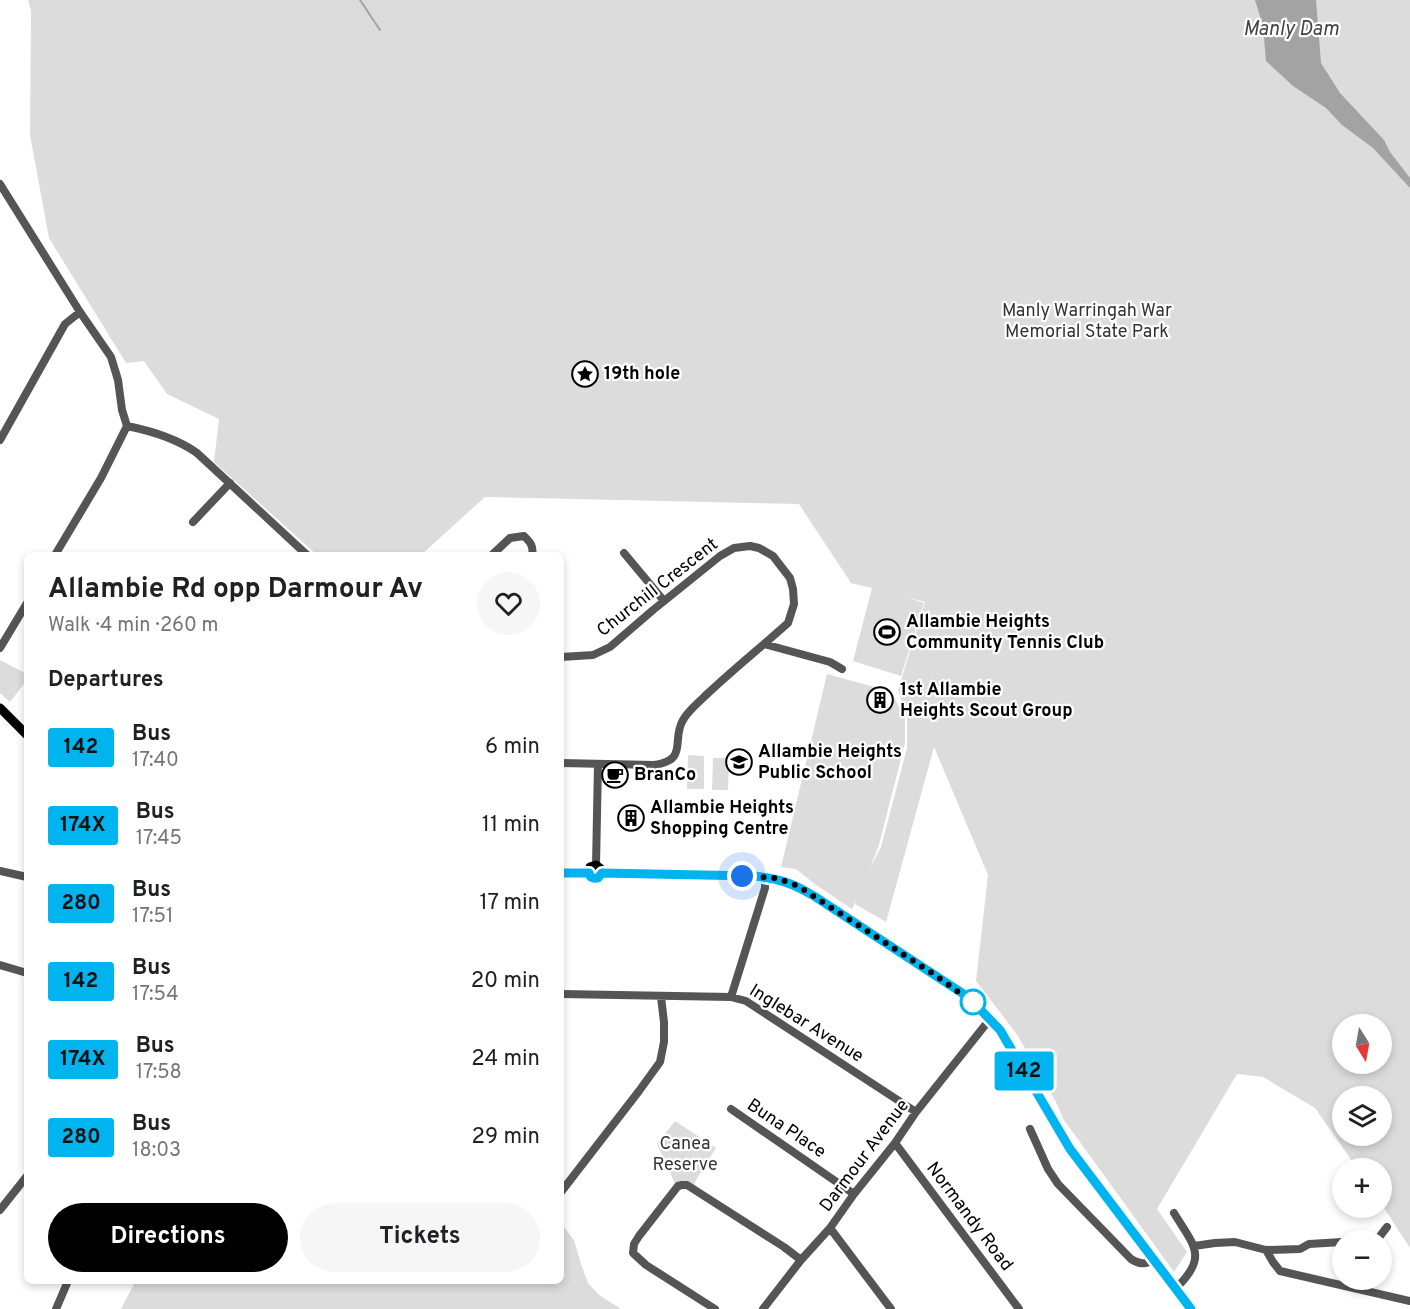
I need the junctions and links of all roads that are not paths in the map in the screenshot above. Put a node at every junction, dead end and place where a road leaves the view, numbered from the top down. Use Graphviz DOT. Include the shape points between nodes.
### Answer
graph roads {
  1 [pos="0,184"];
  2 [pos="81,312"];
  3 [pos="127,426"];
  4 [pos="0,440"];
  5 [pos="230,483"];
  6 [pos="193,522"];
  7 [pos="57,552"];
  8 [pos="304,552"];
  9 [pos="495,552"];
  10 [pos="533,552"];
  11 [pos="624,553"];
  12 [pos="664,601"];
  13 [pos="24,608"];
  14 [pos="764,644"];
  15 [pos="0,648"];
  16 [pos="564,657"];
  17 [pos="842,669"];
  18 [pos="0,708"];
  19 [pos="24,732"];
  20 [pos="564,763"];
  21 [pos="598,764"];
  22 [pos="595,870"];
  23 [pos="0,871"];
  24 [pos="564,873"];
  25 [pos="24,876"];
  26 [pos="765,877"];
  27 [pos="0,965"];
  28 [pos="24,972"];
  29 [pos="564,994"];
  30 [pos="661,996"];
  31 [pos="731,997"];
  32 [pos="990,1019"];
  33 [pos="731,1110"];
  34 [pos="916,1112"];
  35 [pos="1030,1129"];
  36 [pos="895,1143"];
  37 [pos="24,1180"];
  38 [pos="564,1188"];
  39 [pos="854,1194"];
  40 [pos="0,1210"];
  41 [pos="1174,1213"];
  42 [pos="1387,1227"];
  43 [pos="830,1228"];
  44 [pos="1385,1230"];
  45 [pos="1332,1243"];
  46 [pos="1194,1246"];
  47 [pos="1266,1250"];
  48 [pos="801,1260"];
  49 [pos="1154,1260"];
  50 [pos="67,1284"];
  51 [pos="1175,1289"];
  52 [pos="1410,1301"];
  53 [pos="56,1309"];
  54 [pos="715,1309"];
  55 [pos="763,1309"];
  56 [pos="891,1309"];
  57 [pos="1019,1309"];
  58 [pos="1190,1309"];
  1 -- 2 [label="street"];
  2 -- 3 [label="street" via="111,357"];
  2 -- 4 [label="street" via="65,324"];
  3 -- 5 [label="street" via="186,445"];
  3 -- 7 [label="street"];
  5 -- 6 [label="street"];
  5 -- 8 [label="street"];
  9 -- 10 [label="street" via="510,538 524,536"];
  11 -- 12 [label="street"];
  12 -- 14 [label="street, Churchill Crescent" via="734,548 759,548 773,556 790,578 794,604 788,623"];
  12 -- 16 [label="street, Churchill Crescent" via="610,647 593,655"];
  13 -- 15 [label="street"];
  14 -- 17 [label="street" via="830,662"];
  14 -- 21 [label="street, Churchill Crescent" via="690,711 682,721 675,756 667,764"];
  18 -- 19 [label="main road"];
  20 -- 21 [label="street"];
  21 -- 22 [label="street"];
  22 -- 24 [label="main road"];
  22 -- 26 [label="main road"];
  23 -- 25 [label="street"];
  26 -- 31 [label="street"];
  26 -- 32 [label="main road" via="785,881 814,896 962,993"];
  27 -- 28 [label="street"];
  29 -- 30 [label="street, Inglebar Avenue"];
  30 -- 31 [label="street, Inglebar Avenue"];
  30 -- 38 [label="street" via="664,1042 660,1062"];
  31 -- 34 [label="street, Inglebar Avenue" via="746,1001"];
  32 -- 34 [label="street, Darmour Avenue"];
  32 -- 49 [label="main road" via="1008,1042 1070,1149"];
  33 -- 39 [label="street, Buna Place"];
  34 -- 36 [label="street, Darmour Avenue"];
  35 -- 49 [label="street" via="1058,1184 1131,1259 1146,1264"];
  36 -- 39 [label="street, Darmour Avenue"];
  36 -- 57 [label="street, Normandy Road"];
  37 -- 40 [label="street"];
  39 -- 43 [label="street, Darmour Avenue"];
  41 -- 46 [label="street"];
  42 -- 44 [label="street"];
  43 -- 48 [label="street, Darmour Avenue"];
  43 -- 56 [label="street"];
  45 -- 47 [label="street" via="1309,1244 1300,1250"];
  46 -- 47 [label="street" via="1235,1242"];
  46 -- 51 [label="street" via="1194,1267"];
  47 -- 52 [label="street" via="1280,1271"];
  48 -- 54 [label="street" via="687,1185 678,1186 639,1236 633,1252 646,1265"];
  48 -- 55 [label="street, Darmour Avenue"];
  49 -- 51 [label="main road"];
  50 -- 53 [label="street"];
  51 -- 58 [label="main road"];
}
